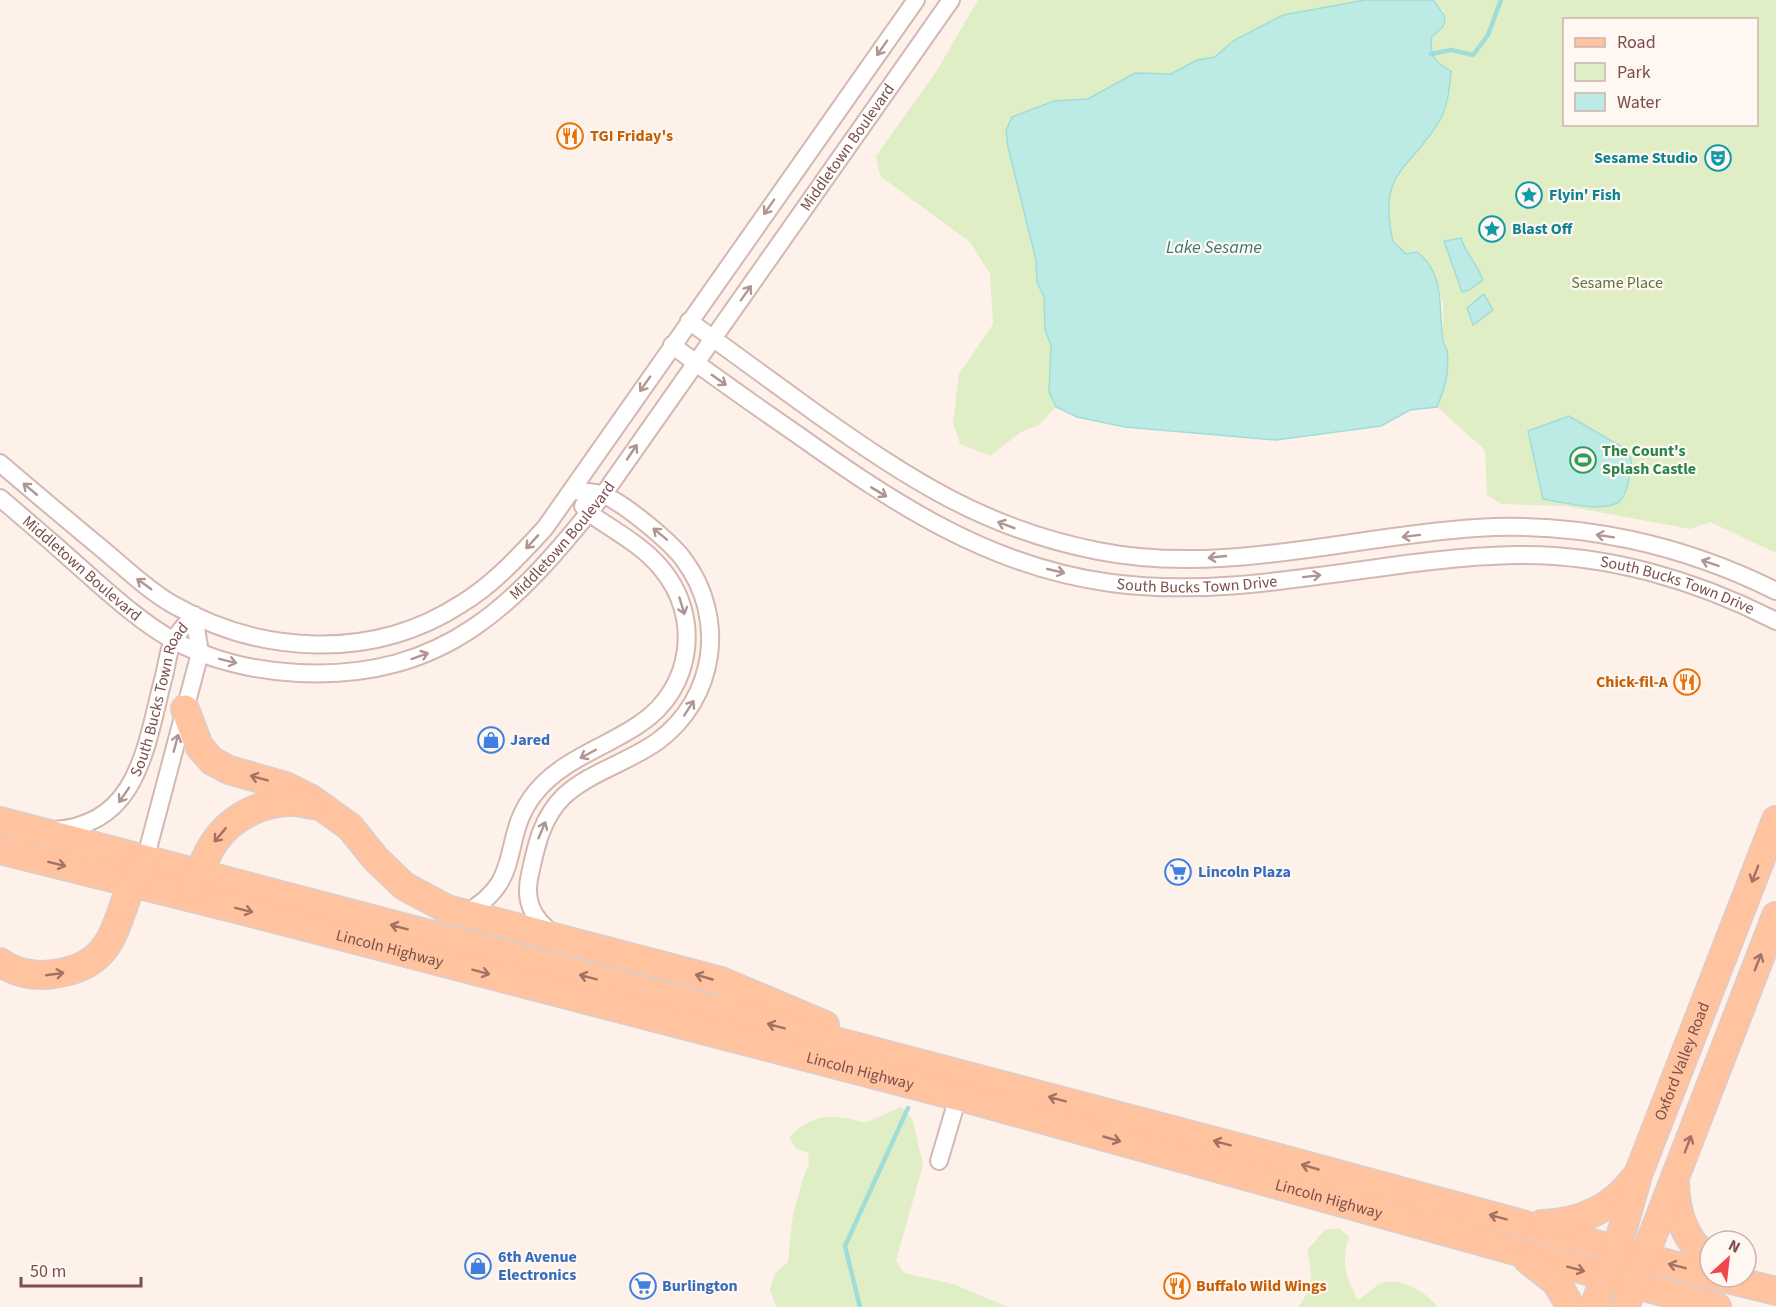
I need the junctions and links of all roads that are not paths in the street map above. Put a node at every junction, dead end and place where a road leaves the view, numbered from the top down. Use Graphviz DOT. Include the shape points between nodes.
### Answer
graph roads {
  1 [pos="916,0"];
  2 [pos="951,0"];
  3 [pos="689,321"];
  4 [pos="713,339"];
  5 [pos="672,345"];
  6 [pos="696,363"];
  7 [pos="0,464"];
  8 [pos="572,491"];
  9 [pos="603,495"];
  10 [pos="0,498"];
  11 [pos="589,513"];
  12 [pos="1776,591"];
  13 [pos="194,615"];
  14 [pos="1776,621"];
  15 [pos="173,640"];
  16 [pos="200,653"];
  17 [pos="185,709"];
  18 [pos="330,812"];
  19 [pos="1776,820"];
  20 [pos="0,821"];
  21 [pos="38,831"];
  22 [pos="0,850"];
  23 [pos="138,871"];
  24 [pos="193,886"];
  25 [pos="464,914"];
  26 [pos="1776,916"];
  27 [pos="560,938"];
  28 [pos="0,962"];
  29 [pos="917,1075"];
  30 [pos="958,1097"];
  31 [pos="939,1161"];
  32 [pos="1639,1172"];
  33 [pos="1675,1177"];
  34 [pos="1528,1225"];
  35 [pos="1698,1248"];
  36 [pos="1615,1249"];
  37 [pos="1520,1254"];
  38 [pos="1644,1257"];
  39 [pos="1698,1272"];
  40 [pos="1605,1277"];
  41 [pos="1630,1296"];
  42 [pos="1571,1307"];
  43 [pos="1594,1307"];
  44 [pos="1717,1307"];
  1 -- 3 [label="street, Middletown Boulevard, one-way"];
  4 -- 2 [label="street, Middletown Boulevard, one-way"];
  3 -- 4 [label="street, South Bucks Town Drive"];
  3 -- 5 [label="street, Middletown Boulevard"];
  4 -- 6 [label="street, Middletown Boulevard"];
  12 -- 4 [label="street, South Bucks Town Drive, one-way" via="1732,570 1663,546 1533,527 1476,528 1207,558 1101,552 1049,540 981,516 897,470"];
  5 -- 6 [label="street, South Bucks Town Drive"];
  5 -- 8 [label="street, Middletown Boulevard, one-way"];
  9 -- 6 [label="street, Middletown Boulevard, one-way"];
  6 -- 14 [label="street, South Bucks Town Drive, one-way" via="870,486 933,525 970,543 1041,568 1107,583 1192,588 1460,559 1536,555 1649,572 1702,588"];
  13 -- 7 [label="street, Middletown Boulevard, one-way" via="135,577"];
  8 -- 9 [label="street"];
  8 -- 11 [label="street"];
  8 -- 13 [label="street, Middletown Boulevard, one-way" via="503,573 462,604 402,632 380,639 306,645 240,633"];
  9 -- 11 [label="street, Middletown Boulevard"];
  27 -- 9 [label="street, one-way" via="537,920 527,898 544,823 564,796 637,755 675,727 699,692 710,656 706,600 691,568 667,540"];
  10 -- 15 [label="street, Middletown Boulevard" via="115,598"];
  16 -- 11 [label="street, Middletown Boulevard, one-way" via="284,672 330,674 376,669 421,657 468,633 502,607 555,555"];
  11 -- 25 [label="street, one-way" via="651,557 671,581 683,607 688,636 683,668 668,698 651,716 566,766 541,786 523,812 507,870 497,890"];
  13 -- 15 [label="street, South Bucks Town Road"];
  13 -- 16 [label="street, South Bucks Town Road"];
  15 -- 16 [label="street, Middletown Boulevard"];
  15 -- 21 [label="street, South Bucks Town Road, one-way" via="141,761 119,803 99,819 68,829"];
  16 -- 17 [label="street, South Bucks Town Road"];
  18 -- 17 [label="main road, one-way" via="299,792 212,761 199,746"];
  23 -- 17 [label="street, South Bucks Town Road, one-way"];
  18 -- 24 [label="main road, one-way" via="292,802 250,811 217,838"];
  18 -- 25 [label="main road" via="350,827 404,886 433,903"];
  19 -- 32 [label="main road, Oxford Valley Road, one-way"];
  20 -- 21 [label="main road, Lincoln Highway"];
  21 -- 23 [label="main road, Lincoln Highway"];
  22 -- 23 [label="main road, Lincoln Highway, one-way"];
  23 -- 24 [label="main road, Lincoln Highway"];
  28 -- 23 [label="main road, one-way" via="36,975 63,973 89,962 111,940"];
  24 -- 29 [label="main road, Lincoln Highway"];
  25 -- 27 [label="main road"];
  33 -- 26 [label="main road, one-way"];
  29 -- 27 [label="main road, one-way" via="721,981"];
  29 -- 30 [label="main road, Lincoln Highway"];
  34 -- 29 [label="main road, Lincoln Highway, one-way"];
  30 -- 31 [label="street"];
  30 -- 37 [label="main road, Lincoln Highway, one-way"];
  32 -- 34 [label="main road" via="1626,1190 1594,1213 1559,1224"];
  32 -- 36 [label="main road, Oxford Valley Road"];
  33 -- 35 [label="main road" via="1681,1223"];
  33 -- 38 [label="main road"];
  34 -- 36 [label="main road, Lincoln Highway"];
  36 -- 38 [label="main road, Lincoln Highway"];
  36 -- 40 [label="main road, Oxford Valley Road"];
  37 -- 40 [label="main road, Lincoln Highway, one-way"];
  37 -- 42 [label="main road" via="1556,1282"];
  39 -- 38 [label="main road, Lincoln Highway, one-way"];
  38 -- 41 [label="main road"];
  40 -- 41 [label="main road, Lincoln Highway"];
  40 -- 43 [label="main road, Oxford Valley Road"];
  41 -- 44 [label="main road, Lincoln Highway"];
}
